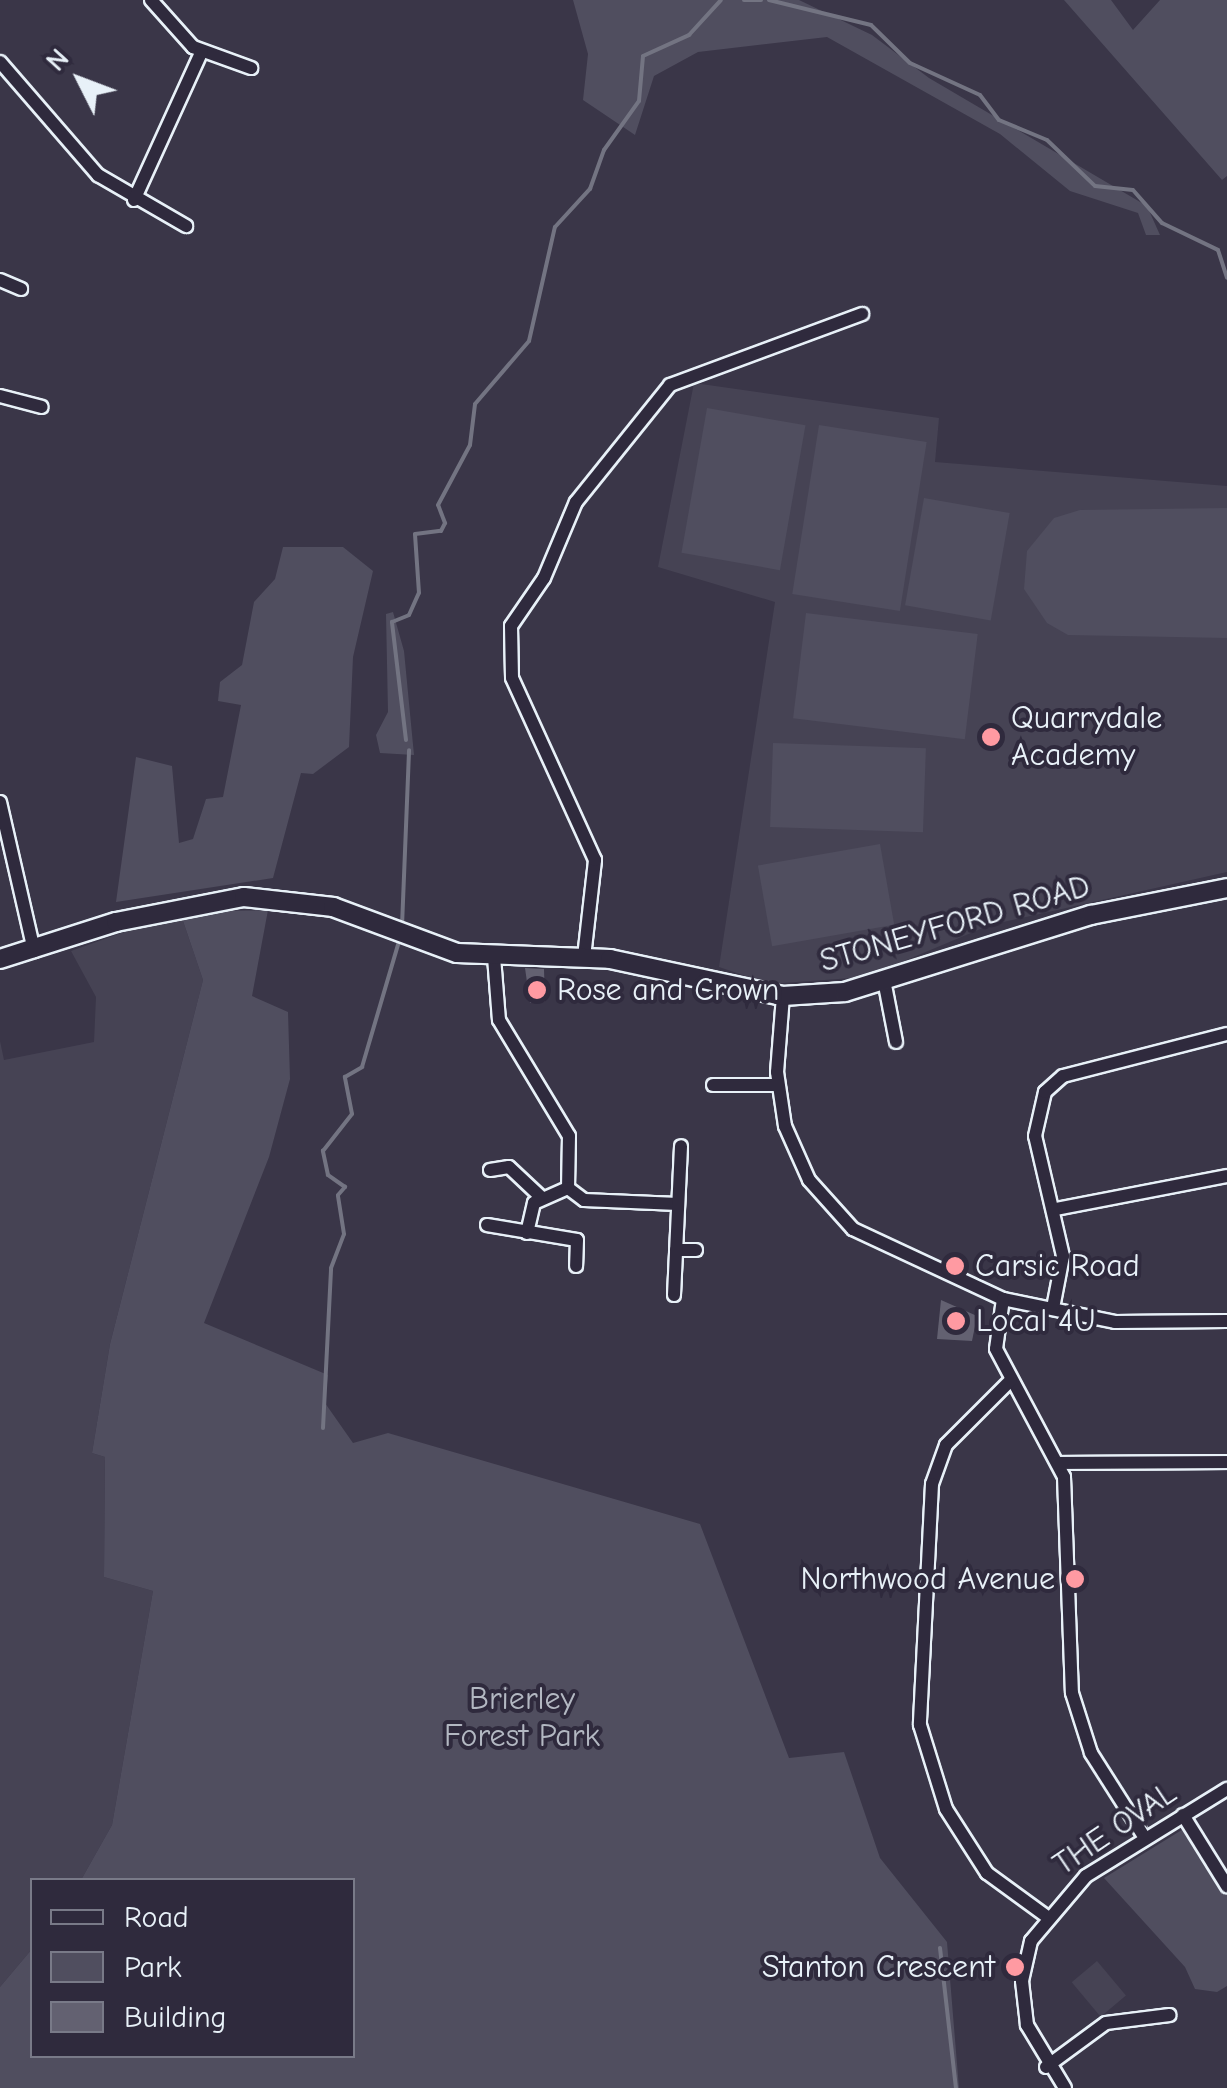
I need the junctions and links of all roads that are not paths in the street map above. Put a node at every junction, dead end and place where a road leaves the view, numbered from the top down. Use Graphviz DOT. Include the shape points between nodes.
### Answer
graph roads {
  1 [pos="151,0"];
  2 [pos="202,50"];
  3 [pos="0,62"];
  4 [pos="251,68"];
  5 [pos="134,200"];
  6 [pos="186,226"];
  7 [pos="0,280"];
  8 [pos="21,289"];
  9 [pos="862,314"];
  10 [pos="0,396"];
  11 [pos="42,407"];
  12 [pos="0,802"];
  13 [pos="1227,888"];
  14 [pos="34,951"];
  15 [pos="494,957"];
  16 [pos="584,957"];
  17 [pos="0,960"];
  18 [pos="884,980"];
  19 [pos="783,996"];
  20 [pos="1227,1034"];
  21 [pos="896,1042"];
  22 [pos="778,1085"];
  23 [pos="713,1086"];
  24 [pos="681,1146"];
  25 [pos="490,1170"];
  26 [pos="1227,1176"];
  27 [pos="568,1188"];
  28 [pos="541,1197"];
  29 [pos="678,1204"];
  30 [pos="1056,1210"];
  31 [pos="487,1226"];
  32 [pos="526,1233"];
  33 [pos="676,1250"];
  34 [pos="696,1250"];
  35 [pos="576,1266"];
  36 [pos="674,1295"];
  37 [pos="1003,1299"];
  38 [pos="1052,1308"];
  39 [pos="1227,1321"];
  40 [pos="1011,1380"];
  41 [pos="1227,1462"];
  42 [pos="1058,1463"];
  43 [pos="1227,1788"];
  44 [pos="1183,1814"];
  45 [pos="1145,1838"];
  46 [pos="1226,1886"];
  47 [pos="1046,1916"];
  48 [pos="1169,2015"];
  49 [pos="1046,2068"];
  50 [pos="1065,2088"];
  1 -- 2 [label="street"];
  2 -- 4 [label="street"];
  2 -- 5 [label="street"];
  3 -- 5 [label="street" via="98,174"];
  5 -- 6 [label="street"];
  7 -- 8 [label="street"];
  9 -- 16 [label="street" via="670,385 576,502 544,578 511,626 512,678 595,860"];
  10 -- 11 [label="street"];
  12 -- 14 [label="street"];
  13 -- 18 [label="main road, STONEYFORD ROAD" via="1091,915"];
  14 -- 15 [label="main road, STONEYFORD ROAD" via="149,913 244,897 333,907 410,938"];
  14 -- 17 [label="main road, STONEYFORD ROAD"];
  15 -- 16 [label="main road, STONEYFORD ROAD"];
  15 -- 27 [label="street" via="498,1020 569,1136"];
  16 -- 19 [label="main road, STONEYFORD ROAD"];
  18 -- 19 [label="main road, STONEYFORD ROAD"];
  18 -- 21 [label="street"];
  19 -- 22 [label="street"];
  20 -- 30 [label="street" via="1063,1076 1046,1092 1035,1136"];
  22 -- 23 [label="street"];
  22 -- 37 [label="street" via="793,1148 836,1214 873,1243"];
  24 -- 29 [label="street"];
  25 -- 28 [label="street" via="509,1167"];
  26 -- 30 [label="street"];
  27 -- 28 [label="street"];
  27 -- 29 [label="street" via="584,1200"];
  28 -- 32 [label="street"];
  29 -- 33 [label="street"];
  30 -- 38 [label="street" via="1063,1256"];
  31 -- 32 [label="street"];
  32 -- 35 [label="street" via="577,1240"];
  33 -- 34 [label="street"];
  33 -- 36 [label="street"];
  37 -- 38 [label="street"];
  37 -- 40 [label="street" via="994,1331"];
  38 -- 39 [label="street" via="1115,1322"];
  40 -- 42 [label="street"];
  40 -- 47 [label="street" via="946,1446 932,1484 920,1724 946,1809 987,1873"];
  41 -- 42 [label="street"];
  42 -- 45 [label="street" via="1072,1693 1091,1753"];
  43 -- 44 [label="street, THE OVAL"];
  44 -- 45 [label="street, THE OVAL"];
  44 -- 46 [label="street"];
  45 -- 47 [label="street, THE OVAL" via="1086,1876"];
  47 -- 49 [label="street, THE OVAL" via="1022,1980 1027,2025"];
  48 -- 49 [label="street" via="1106,2023"];
  49 -- 50 [label="street, THE OVAL"];
}
